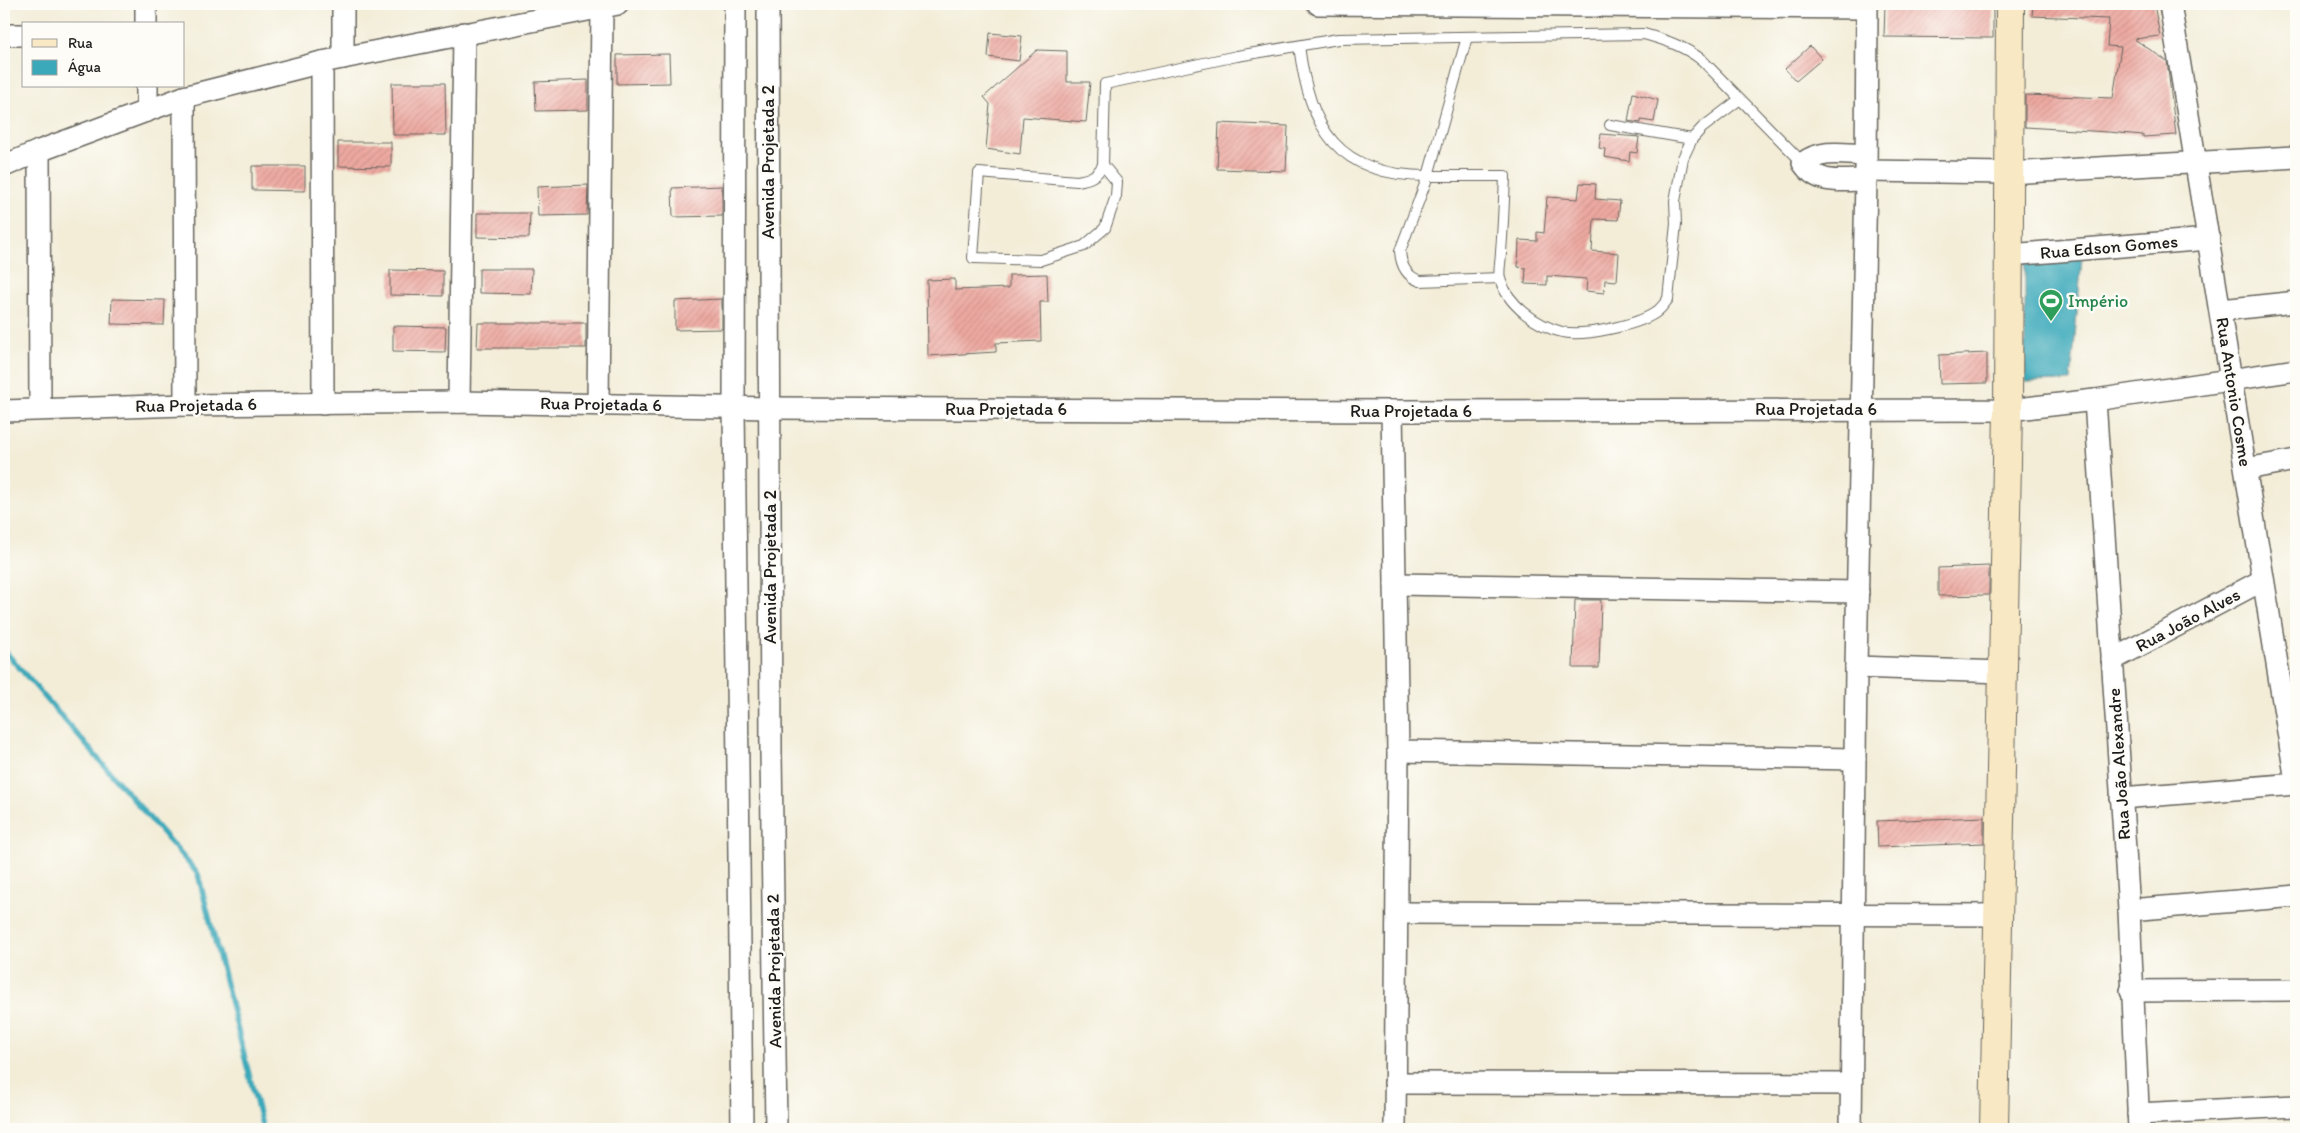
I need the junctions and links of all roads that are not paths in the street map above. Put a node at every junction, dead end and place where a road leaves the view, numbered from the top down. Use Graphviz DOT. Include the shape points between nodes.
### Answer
graph roads {
  1 [pos="146,4"];
  2 [pos="343,4"];
  3 [pos="735,4"];
  4 [pos="768,4"];
  5 [pos="1318,4"];
  6 [pos="2010,4"];
  7 [pos="2170,4"];
  8 [pos="610,5"];
  9 [pos="1866,6"];
  10 [pos="537,12"];
  11 [pos="146,22"];
  12 [pos="464,33"];
  13 [pos="22,34"];
  14 [pos="4,35"];
  15 [pos="1467,37"];
  16 [pos="1299,46"];
  17 [pos="343,58"];
  18 [pos="322,62"];
  19 [pos="147,88"];
  20 [pos="184,97"];
  21 [pos="1740,99"];
  22 [pos="147,111"];
  23 [pos="1610,125"];
  24 [pos="1692,139"];
  25 [pos="39,151"];
  26 [pos="2296,157"];
  27 [pos="1803,163"];
  28 [pos="2195,164"];
  29 [pos="1103,165"];
  30 [pos="4,166"];
  31 [pos="1866,169"];
  32 [pos="2008,174"];
  33 [pos="1428,176"];
  34 [pos="2209,239"];
  35 [pos="2009,255"];
  36 [pos="1500,278"];
  37 [pos="2296,302"];
  38 [pos="2221,310"];
  39 [pos="2296,370"];
  40 [pos="2233,381"];
  41 [pos="2096,400"];
  42 [pos="459,402"];
  43 [pos="323,404"];
  44 [pos="598,404"];
  45 [pos="185,405"];
  46 [pos="734,407"];
  47 [pos="770,408"];
  48 [pos="40,409"];
  49 [pos="1862,409"];
  50 [pos="2008,410"];
  51 [pos="4,411"];
  52 [pos="1392,411"];
  53 [pos="2296,460"];
  54 [pos="2246,469"];
  55 [pos="2263,580"];
  56 [pos="1395,584"];
  57 [pos="1858,592"];
  58 [pos="2112,660"];
  59 [pos="2287,664"];
  60 [pos="1856,667"];
  61 [pos="2003,672"];
  62 [pos="1398,752"];
  63 [pos="1855,759"];
  64 [pos="2296,783"];
  65 [pos="2121,798"];
  66 [pos="2296,896"];
  67 [pos="2129,910"];
  68 [pos="1397,914"];
  69 [pos="1853,914"];
  70 [pos="2000,915"];
  71 [pos="2296,990"];
  72 [pos="2131,991"];
  73 [pos="1395,1084"];
  74 [pos="1851,1084"];
  75 [pos="2296,1106"];
  76 [pos="2138,1122"];
  77 [pos="1852,1126"];
  78 [pos="742,1129"];
  79 [pos="776,1129"];
  80 [pos="1395,1129"];
  81 [pos="1994,1129"];
  1 -- 11 [label="street"];
  2 -- 17 [label="street"];
  3 -- 46 [label="street, Avenida Projetada 2"];
  4 -- 47 [label="street, Avenida Projetada 2"];
  5 -- 9 [label="street"];
  6 -- 32 [label="street"];
  7 -- 28 [label="street, Rua Antonio Cosme"];
  8 -- 10 [label="street"];
  8 -- 44 [label="street"];
  9 -- 31 [label="street"];
  10 -- 12 [label="street"];
  12 -- 17 [label="street"];
  12 -- 42 [label="street"];
  13 -- 14 [label="street"];
  15 -- 16 [label="lane" via="1338,39"];
  15 -- 21 [label="lane" via="1644,34 1688,50"];
  15 -- 33 [label="lane"];
  16 -- 29 [label="lane" via="1105,84"];
  16 -- 33 [label="lane" via="1304,82 1328,137 1346,155 1378,170"];
  17 -- 18 [label="street"];
  18 -- 20 [label="street"];
  18 -- 43 [label="street"];
  19 -- 22 [label="street"];
  20 -- 22 [label="street"];
  20 -- 45 [label="street"];
  21 -- 24 [label="lane"];
  21 -- 27 [label="lane"];
  22 -- 25 [label="street"];
  23 -- 24 [label="lane"];
  24 -- 36 [label="lane" via="1683,158 1677,185 1668,299 1656,312 1616,327 1564,332 1543,326 1523,312"];
  25 -- 30 [label="street"];
  25 -- 48 [label="street"];
  26 -- 28 [label="street"];
  27 -- 31 [label="street" via="1812,156 1830,153"];
  28 -- 32 [label="street"];
  28 -- 34 [label="street, Rua Antonio Cosme"];
  29 -- 29 [label="lane" via="1091,179 1076,181 979,172 973,258 1041,260 1092,241 1105,228 1116,196 1117,182"];
  31 -- 32 [label="street"];
  31 -- 49 [label="street"];
  32 -- 35 [label="street"];
  33 -- 36 [label="lane" via="1505,176"];
  33 -- 36 [label="lane" via="1400,251 1404,270 1410,277 1420,280"];
  34 -- 35 [label="street, Rua Edson Gomes"];
  34 -- 38 [label="street, Rua Antonio Cosme"];
  35 -- 50 [label="street"];
  37 -- 38 [label="street"];
  38 -- 40 [label="street, Rua Antonio Cosme"];
  39 -- 40 [label="street, Rua Projetada 6"];
  40 -- 41 [label="street, Rua Projetada 6"];
  40 -- 54 [label="street, Rua Antonio Cosme"];
  41 -- 50 [label="street, Rua Projetada 6"];
  41 -- 58 [label="street, Rua João Alexandre"];
  42 -- 43 [label="street, Rua Projetada 6"];
  42 -- 44 [label="street, Rua Projetada 6"];
  43 -- 45 [label="street, Rua Projetada 6"];
  44 -- 46 [label="street, Rua Projetada 6"];
  45 -- 48 [label="street, Rua Projetada 6"];
  46 -- 47 [label="street, Rua Projetada 6"];
  46 -- 78 [label="street, Avenida Projetada 2"];
  47 -- 52 [label="street, Rua Projetada 6"];
  47 -- 79 [label="street, Avenida Projetada 2"];
  48 -- 51 [label="street, Rua Projetada 6"];
  49 -- 50 [label="street, Rua Projetada 6"];
  49 -- 52 [label="street, Rua Projetada 6"];
  49 -- 57 [label="street"];
  50 -- 61 [label="street"];
  52 -- 56 [label="street"];
  53 -- 54 [label="street"];
  54 -- 55 [label="street, Rua Antonio Cosme"];
  55 -- 58 [label="street, Rua João Alves"];
  55 -- 59 [label="street, Rua Antonio Cosme"];
  56 -- 57 [label="street"];
  56 -- 62 [label="street"];
  57 -- 60 [label="street"];
  58 -- 65 [label="street, Rua João Alexandre"];
  59 -- 64 [label="street, Rua Antonio Cosme"];
  60 -- 61 [label="street"];
  60 -- 63 [label="street"];
  61 -- 70 [label="street"];
  62 -- 63 [label="street"];
  62 -- 68 [label="street"];
  63 -- 69 [label="street"];
  64 -- 65 [label="street"];
  65 -- 67 [label="street, Rua João Alexandre"];
  66 -- 67 [label="street"];
  67 -- 72 [label="street, Rua João Alexandre"];
  68 -- 69 [label="street"];
  68 -- 73 [label="street"];
  69 -- 70 [label="street"];
  69 -- 74 [label="street"];
  70 -- 81 [label="street"];
  71 -- 72 [label="street"];
  72 -- 76 [label="street, Rua João Alexandre"];
  73 -- 74 [label="street"];
  73 -- 80 [label="street"];
  74 -- 77 [label="street"];
  75 -- 76 [label="street"];
}
